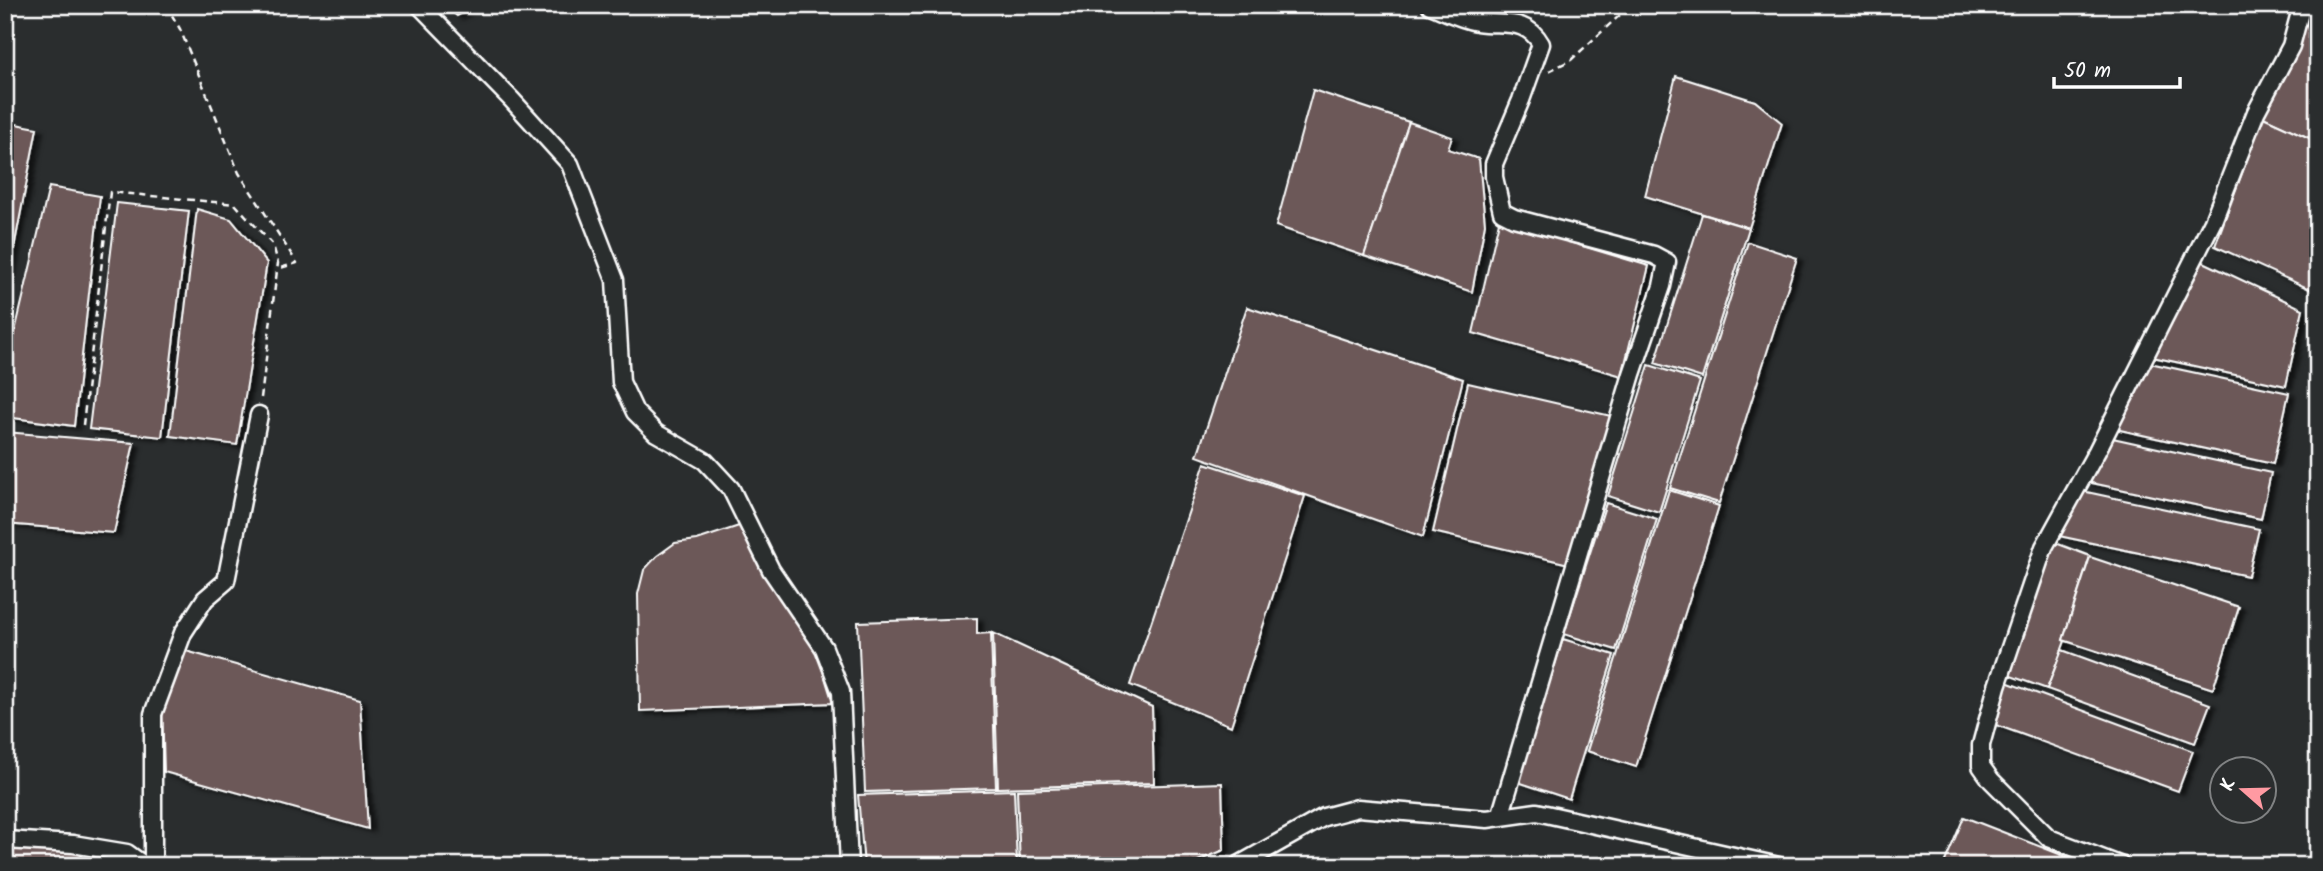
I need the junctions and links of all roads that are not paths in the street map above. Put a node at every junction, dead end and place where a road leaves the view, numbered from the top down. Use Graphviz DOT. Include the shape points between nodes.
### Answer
graph roads {
  1 [pos="419,5"];
  2 [pos="1430,5"];
  3 [pos="2302,5"];
  4 [pos="259,415"];
  5 [pos="1500,817"];
  6 [pos="5,840"];
  7 [pos="145,866"];
  8 [pos="153,866"];
  9 [pos="849,866"];
  10 [pos="1237,866"];
  11 [pos="1779,866"];
  12 [pos="2122,866"];
  1 -- 9 [label="street" via="570,164 615,280 621,382 635,412 656,433 705,461 732,489 771,570 824,648 841,692"];
  2 -- 5 [label="street" via="1478,22 1527,28 1541,44 1494,164 1502,212 1667,262"];
  3 -- 12 [label="street" via="2291,46 2256,112 2213,221 2044,547 1981,744 1981,766 1991,780 2049,838"];
  4 -- 8 [label="street" via="226,581 205,599 183,633 153,714"];
  5 -- 10 [label="street" via="1358,808 1324,817"];
  5 -- 11 [label="street" via="1537,813"];
  6 -- 7 [label="street" via="127,853"];
}
